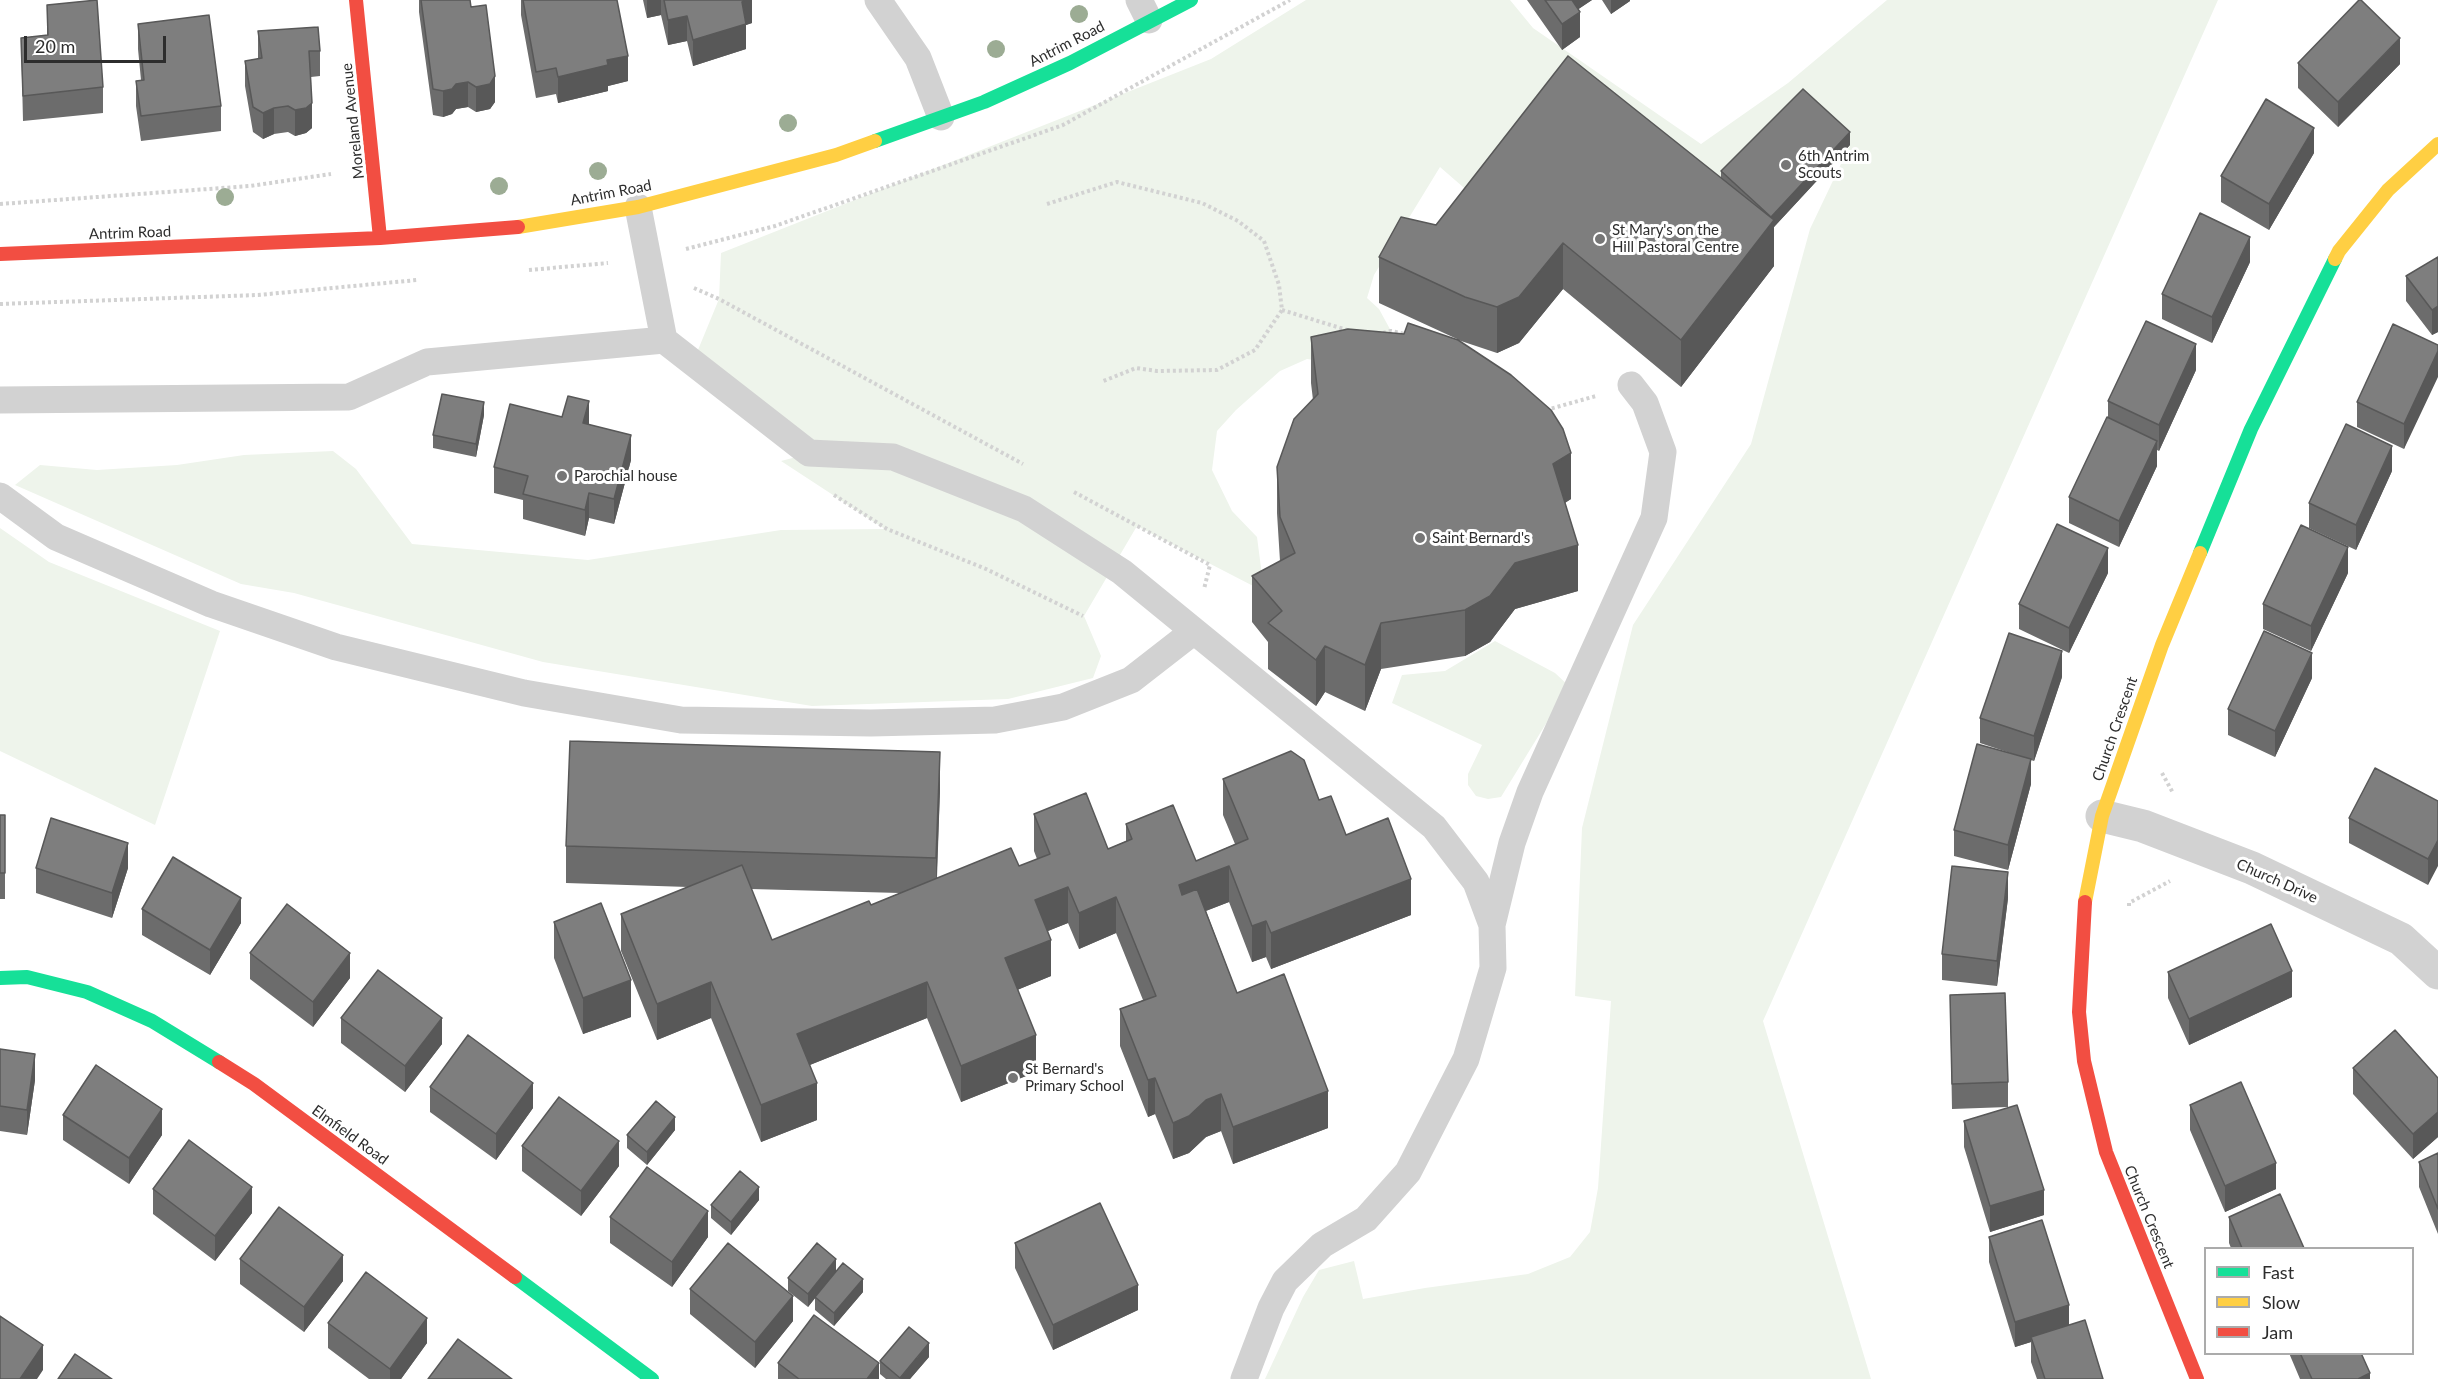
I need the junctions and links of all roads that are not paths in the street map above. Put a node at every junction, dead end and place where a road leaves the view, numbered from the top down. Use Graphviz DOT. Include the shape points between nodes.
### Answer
graph roads {
  1 [pos="356,0"];
  2 [pos="878,0"];
  3 [pos="1191,0"];
  4 [pos="1144,10"];
  5 [pos="941,117"];
  6 [pos="2438,144"];
  7 [pos="638,207"];
  8 [pos="380,238"];
  9 [pos="0,254"];
  10 [pos="664,340"];
  11 [pos="1631,385"];
  12 [pos="0,400"];
  13 [pos="0,496"];
  14 [pos="1194,631"];
  15 [pos="2102,816"];
  16 [pos="1492,925"];
  17 [pos="2438,973"];
  18 [pos="0,978"];
  19 [pos="652,1379"];
  20 [pos="1244,1379"];
  21 [pos="2197,1379"];
  1 -- 8 [label="street, Moreland Avenue"];
  2 -- 5 [label="lane" via="918,58"];
  3 -- 4 [label="street, Antrim Road"];
  4 -- 5 [label="street, Antrim Road" via="1070,63"];
  5 -- 7 [label="street, Antrim Road" via="836,155"];
  6 -- 15 [label="street, Church Crescent" via="2388,190 2339,251 2251,429 2162,645"];
  7 -- 8 [label="street, Antrim Road" via="510,228"];
  7 -- 10 [label="lane"];
  8 -- 9 [label="street, Antrim Road"];
  10 -- 12 [label="lane" via="427,362 350,397"];
  10 -- 14 [label="lane" via="809,453 892,457 1024,509 1122,573"];
  11 -- 16 [label="lane" via="1645,403 1663,452 1654,518 1530,792 1512,843"];
  13 -- 14 [label="lane" via="56,537 211,604 336,647 524,693 681,720 995,720 1063,707 1131,680"];
  14 -- 16 [label="lane" via="1434,828 1476,882"];
  15 -- 17 [label="street, Church Drive" via="2143,826 2252,868 2401,939"];
  15 -- 21 [label="street, Church Crescent" via="2083,911 2079,1012 2084,1061 2106,1152"];
  16 -- 20 [label="lane" via="1493,968 1466,1059 1408,1172 1366,1219 1322,1245 1285,1281"];
  18 -- 19 [label="street, Elmfield Road" via="27,977 87,992 152,1021 254,1084"];
}
